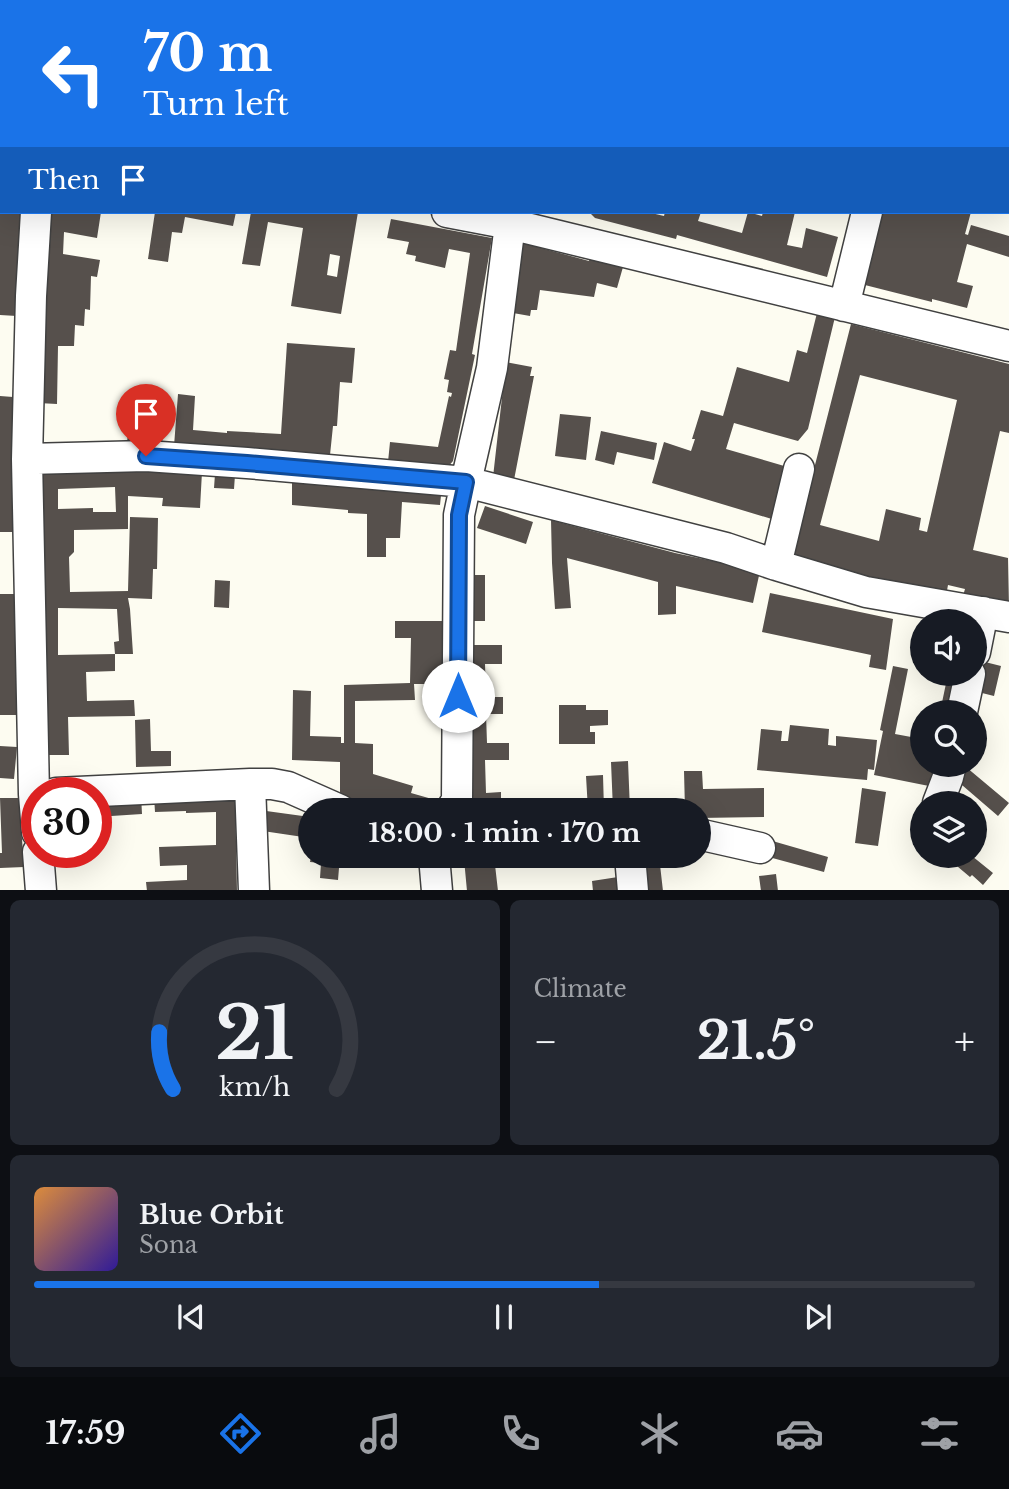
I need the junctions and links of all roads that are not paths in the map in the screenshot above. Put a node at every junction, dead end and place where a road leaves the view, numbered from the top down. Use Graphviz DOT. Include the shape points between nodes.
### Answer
graph roads {
  1 [pos="36,214"];
  2 [pos="458,214"];
  3 [pos="867,214"];
  4 [pos="510,223"];
  5 [pos="844,306"];
  6 [pos="1009,346"];
  7 [pos="27,459"];
  8 [pos="799,469"];
  9 [pos="466,482"];
  10 [pos="776,565"];
  11 [pos="996,615"];
  12 [pos="987,631"];
  13 [pos="41,777"];
  14 [pos="250,785"];
  15 [pos="112,790"];
  16 [pos="313,798"];
  17 [pos="457,798"];
  18 [pos="711,837"];
  19 [pos="760,848"];
  20 [pos="39,868"];
  21 [pos="435,868"];
  22 [pos="630,868"];
  23 [pos="41,890"];
  24 [pos="254,890"];
  25 [pos="437,890"];
  26 [pos="633,890"];
  1 -- 7 [label="street"];
  2 -- 4 [label="street"];
  3 -- 5 [label="street"];
  4 -- 5 [label="street"];
  4 -- 9 [label="street" via="492,368"];
  5 -- 6 [label="street"];
  7 -- 9 [label="street" via="146,456"];
  7 -- 13 [label="street"];
  8 -- 10 [label="street"];
  9 -- 10 [label="street"];
  9 -- 17 [label="street" via="459,515"];
  10 -- 11 [label="street" via="866,592"];
  11 -- 12 [label="street"];
  14 -- 15 [label="street"];
  14 -- 16 [label="street" via="288,787"];
  14 -- 24 [label="street"];
  18 -- 19 [label="street"];
  20 -- 23 [label="street"];
  21 -- 25 [label="street"];
  22 -- 26 [label="street"];
}
